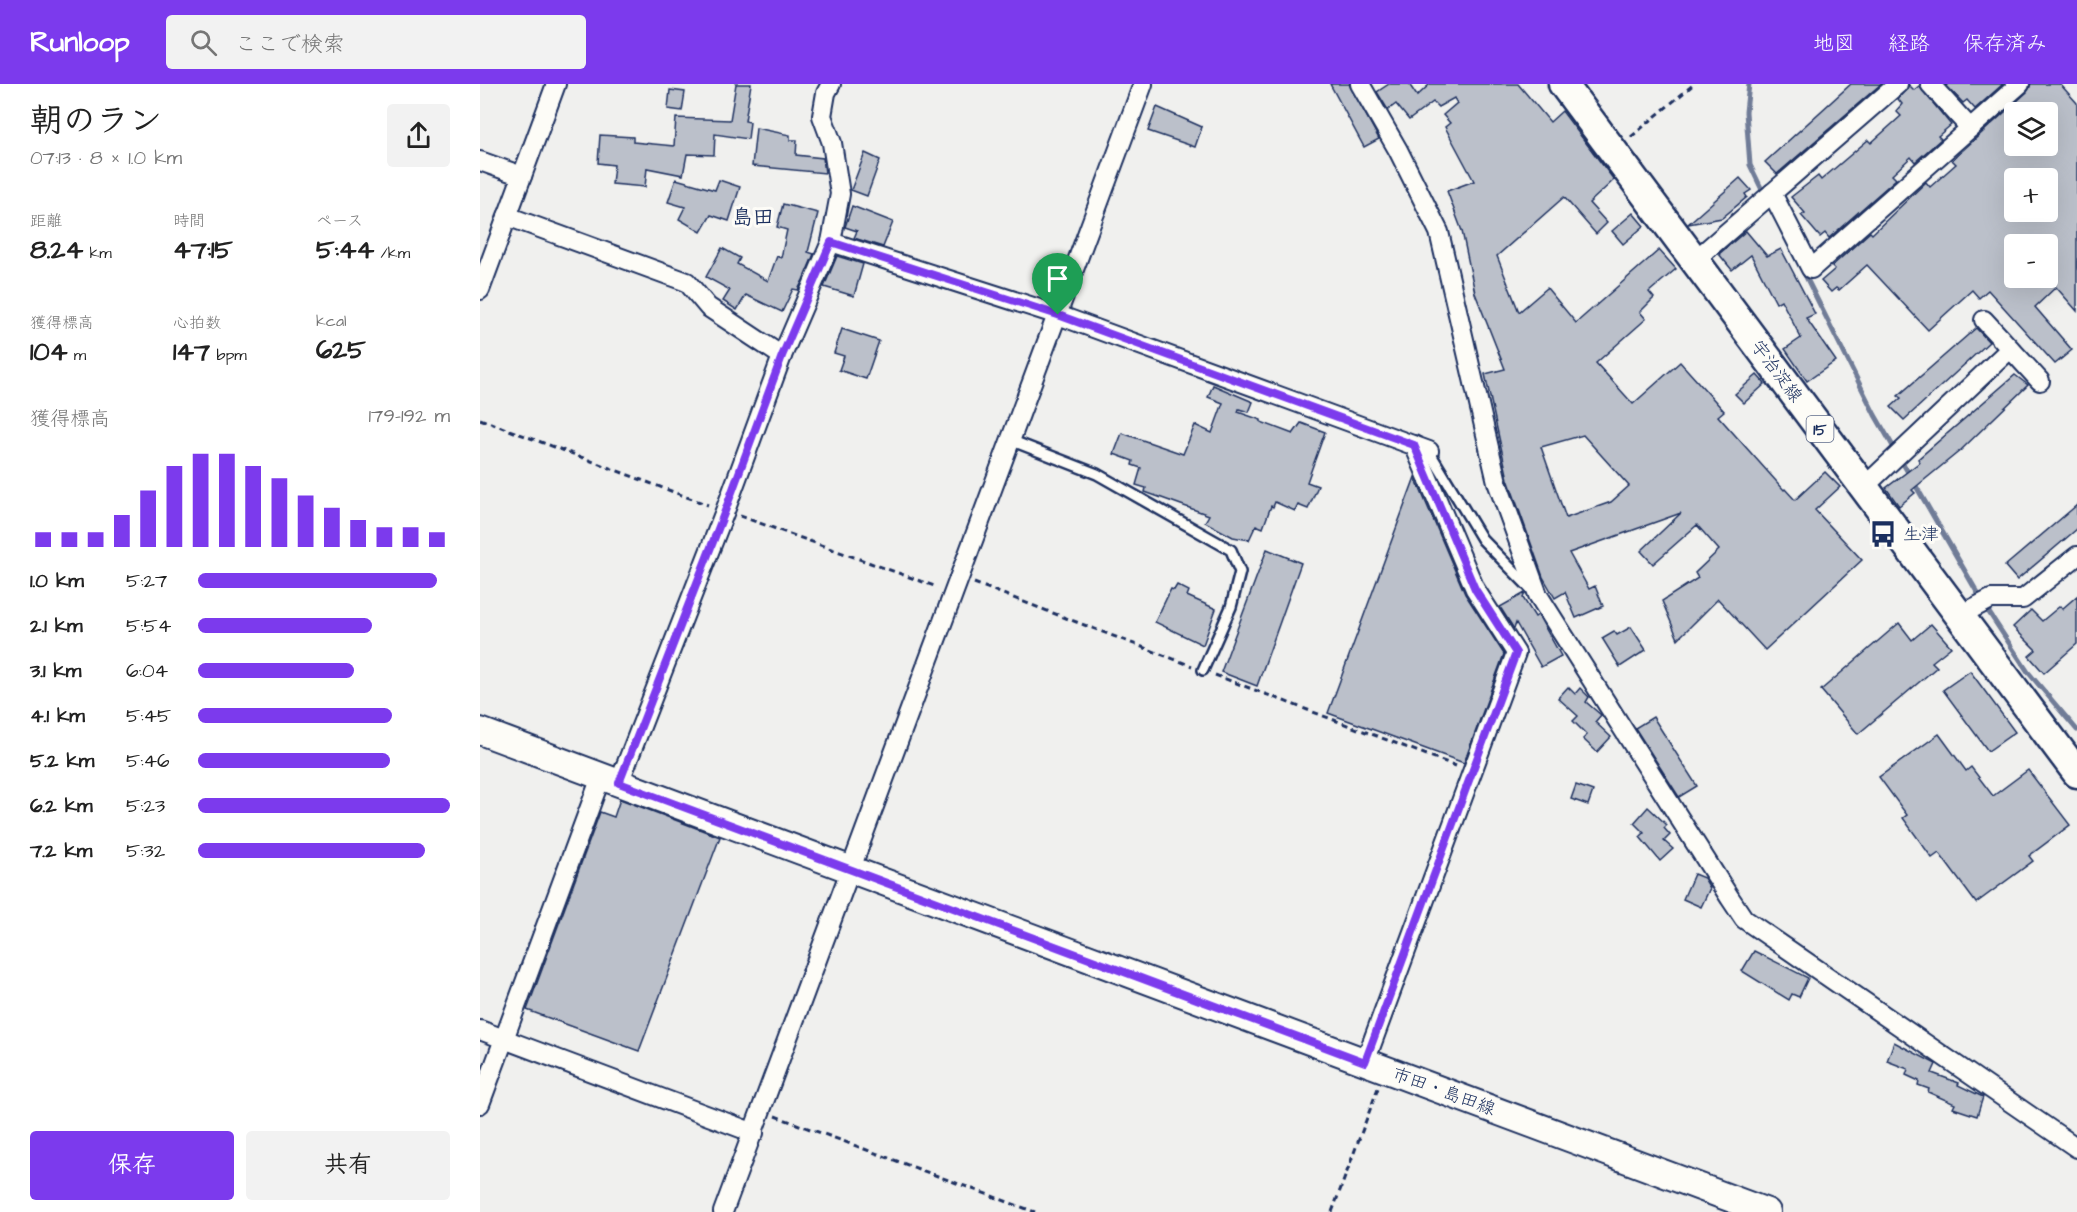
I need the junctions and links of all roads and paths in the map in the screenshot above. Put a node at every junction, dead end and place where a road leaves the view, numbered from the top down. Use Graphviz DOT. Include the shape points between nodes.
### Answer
graph roads {
  1 [pos="556,84"];
  2 [pos="831,84"];
  3 [pos="1143,84"];
  4 [pos="1360,84"];
  5 [pos="1563,84"];
  6 [pos="1694,84"];
  7 [pos="1898,84"];
  8 [pos="1930,84"];
  9 [pos="2020,84"];
  10 [pos="1970,128"];
  11 [pos="1614,152"];
  12 [pos="480,161"];
  13 [pos="522,176"];
  14 [pos="1772,193"];
  15 [pos="507,216"];
  16 [pos="831,242"];
  17 [pos="1695,260"];
  18 [pos="480,290"];
  19 [pos="1058,315"];
  20 [pos="1984,320"];
  21 [pos="2010,349"];
  22 [pos="782,356"];
  23 [pos="2040,381"];
  24 [pos="1010,440"];
  25 [pos="1422,448"];
  26 [pos="1863,487"];
  27 [pos="2077,556"];
  28 [pos="1538,595"];
  29 [pos="1959,615"];
  30 [pos="1203,670"];
  31 [pos="480,731"];
  32 [pos="2077,773"];
  33 [pos="610,780"];
  34 [pos="850,867"];
  35 [pos="480,1029"];
  36 [pos="504,1039"];
  37 [pos="1375,1066"];
  38 [pos="480,1104"];
  39 [pos="762,1111"];
  40 [pos="754,1133"];
  41 [pos="2077,1148"];
  42 [pos="723,1212"];
  43 [pos="1035,1212"];
  44 [pos="1332,1212"];
  45 [pos="1767,1212"];
  1 -- 13 [label="street"];
  2 -- 16 [label="street" via="822,116 832,143 840,194"];
  3 -- 19 [label="street"];
  4 -- 28 [label="street" via="1439,232 1497,482"];
  5 -- 11 [label="main road, 宇治淀線 / 15"];
  6 -- 11 [label="path"];
  7 -- 14 [label="street"];
  8 -- 10 [label="street"];
  9 -- 10 [label="street"];
  10 -- 14 [label="street" via="1811,269"];
  11 -- 17 [label="main road, 宇治淀線 / 15"];
  12 -- 13 [label="street"];
  13 -- 15 [label="street"];
  14 -- 17 [label="street"];
  15 -- 18 [label="street"];
  15 -- 22 [label="street" via="687,282 708,307"];
  16 -- 19 [label="street"];
  16 -- 22 [label="street"];
  17 -- 26 [label="main road, 宇治淀線 / 15"];
  19 -- 24 [label="street"];
  19 -- 25 [label="street"];
  20 -- 21 [label="street"];
  21 -- 23 [label="street"];
  21 -- 26 [label="street"];
  22 -- 33 [label="street" via="725,511"];
  24 -- 30 [label="lane" via="1097,474 1231,550 1240,573 1231,607"];
  24 -- 34 [label="street"];
  25 -- 28 [label="lane" via="1482,539"];
  25 -- 37 [label="street" via="1475,589 1516,653"];
  26 -- 29 [label="main road, 宇治淀線 / 15"];
  27 -- 29 [label="street" via="2023,599 1991,599"];
  28 -- 41 [label="street" via="1744,919"];
  29 -- 32 [label="main road, 宇治淀線 / 15"];
  31 -- 33 [label="street, 市田・島田線"];
  33 -- 34 [label="street, 市田・島田線"];
  33 -- 36 [label="street"];
  34 -- 37 [label="street, 市田・島田線"];
  34 -- 39 [label="street"];
  35 -- 36 [label="street"];
  36 -- 38 [label="street"];
  36 -- 40 [label="street"];
  37 -- 44 [label="path"];
  37 -- 45 [label="street, 市田・島田線"];
  39 -- 40 [label="street"];
  39 -- 43 [label="path"];
  40 -- 42 [label="street"];
}
